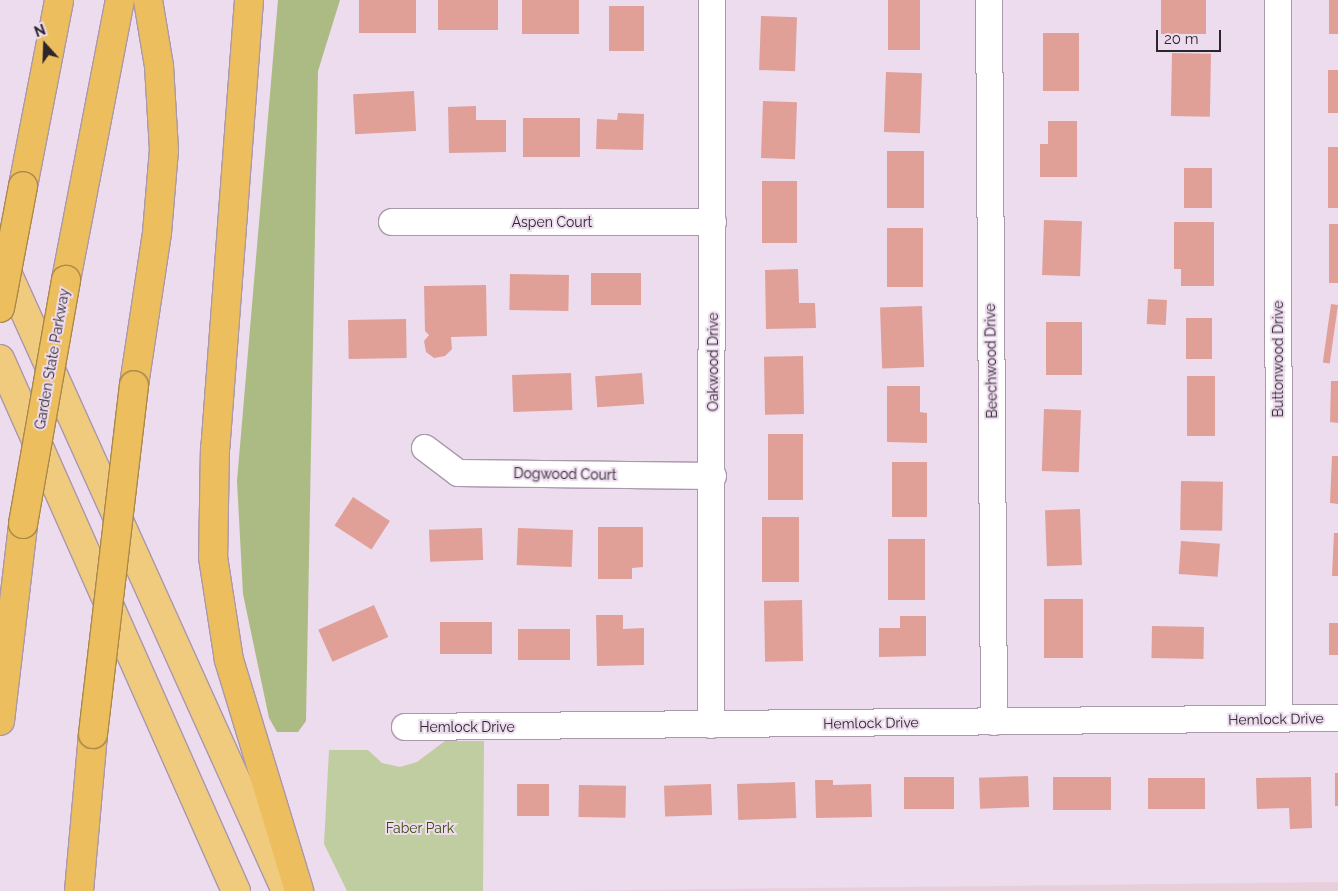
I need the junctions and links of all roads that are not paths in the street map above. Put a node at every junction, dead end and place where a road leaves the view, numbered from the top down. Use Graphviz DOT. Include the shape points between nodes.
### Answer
graph roads {
  1 [pos="59,0"];
  2 [pos="120,0"];
  3 [pos="148,0"];
  4 [pos="249,0"];
  5 [pos="712,0"];
  6 [pos="989,0"];
  7 [pos="1278,0"];
  8 [pos="392,222"];
  9 [pos="713,222"];
  10 [pos="0,256"];
  11 [pos="0,308"];
  12 [pos="0,359"];
  13 [pos="425,448"];
  14 [pos="713,476"];
  15 [pos="1279,718"];
  16 [pos="1338,718"];
  17 [pos="0,721"];
  18 [pos="994,722"];
  19 [pos="711,725"];
  20 [pos="405,727"];
  21 [pos="79,891"];
  22 [pos="236,891"];
  23 [pos="286,891"];
  24 [pos="299,891"];
  1 -- 11 [label="highway, bridge"];
  2 -- 17 [label="highway, Garden State Parkway, bridge" via="23,524"];
  3 -- 21 [label="highway, bridge" via="159,66 164,150 157,233 134,385 93,734"];
  4 -- 24 [label="highway" via="216,447 213,557 229,660"];
  5 -- 9 [label="street, Oakwood Drive"];
  6 -- 18 [label="street, Beechwood Drive"];
  7 -- 15 [label="street, Buttonwood Drive"];
  8 -- 9 [label="street, Aspen Court"];
  9 -- 14 [label="street, Oakwood Drive"];
  10 -- 23 [label="highway"];
  12 -- 22 [label="highway"];
  13 -- 14 [label="street, Dogwood Court" via="458,472"];
  14 -- 19 [label="street, Oakwood Drive"];
  15 -- 16 [label="street, Hemlock Drive"];
  15 -- 18 [label="street, Hemlock Drive"];
  18 -- 19 [label="street, Hemlock Drive"];
  19 -- 20 [label="street, Hemlock Drive"];
}
